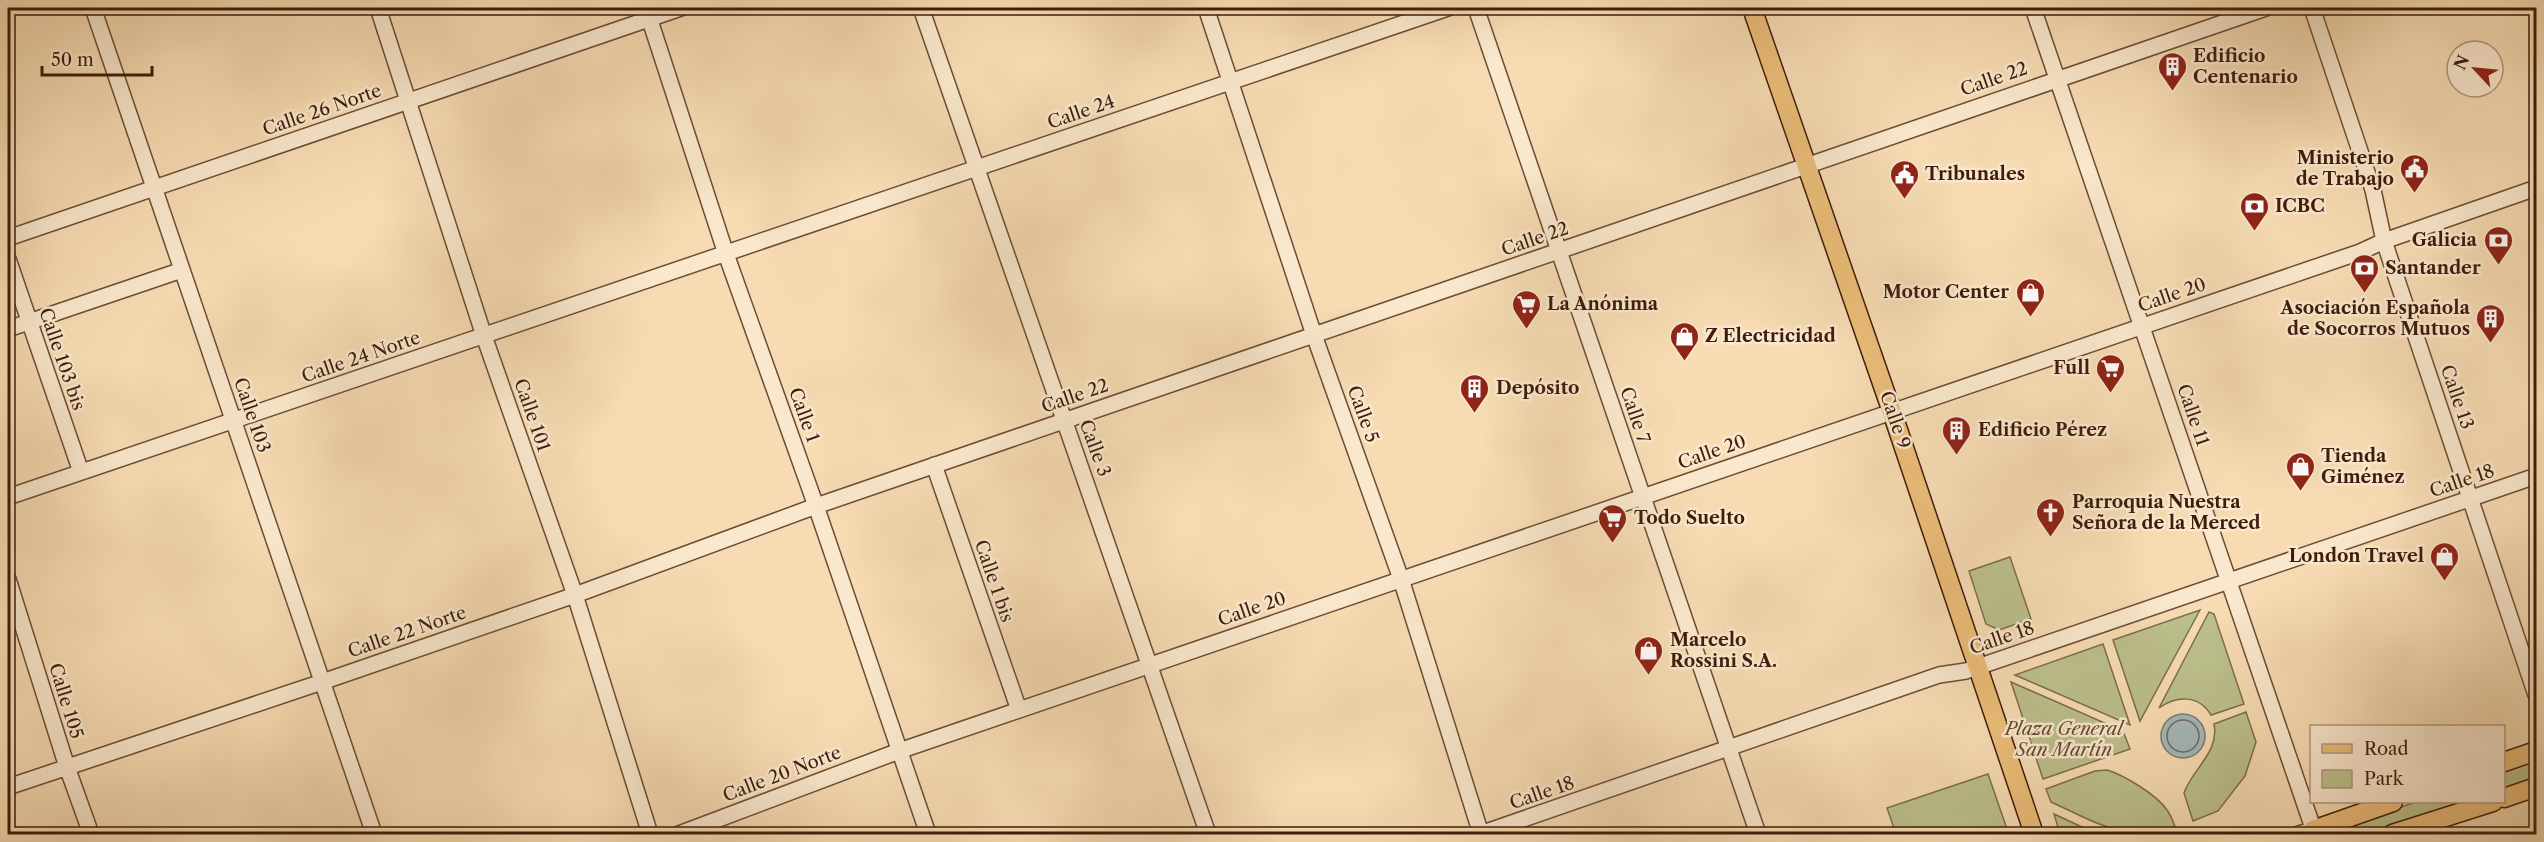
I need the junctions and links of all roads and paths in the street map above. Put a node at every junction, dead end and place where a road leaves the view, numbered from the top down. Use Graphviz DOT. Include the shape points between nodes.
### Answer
graph roads {
  1 [pos="93,8"];
  2 [pos="378,8"];
  3 [pos="681,8"];
  4 [pos="921,8"];
  5 [pos="1206,8"];
  6 [pos="1448,8"];
  7 [pos="1476,8"];
  8 [pos="1752,8"];
  9 [pos="2034,8"];
  10 [pos="2266,8"];
  11 [pos="2312,8"];
  12 [pos="648,13"];
  13 [pos="2058,78"];
  14 [pos="1231,82"];
  15 [pos="409,100"];
  16 [pos="1805,164"];
  17 [pos="977,168"];
  18 [pos="154,188"];
  19 [pos="2536,188"];
  20 [pos="8,238"];
  21 [pos="2384,241"];
  22 [pos="1559,251"];
  23 [pos="726,254"];
  24 [pos="8,259"];
  25 [pos="182,270"];
  26 [pos="29,322"];
  27 [pos="2142,326"];
  28 [pos="8,329"];
  29 [pos="1314,335"];
  30 [pos="484,336"];
  31 [pos="1892,412"];
  32 [pos="234,420"];
  33 [pos="1064,420"];
  34 [pos="934,465"];
  35 [pos="81,472"];
  36 [pos="2536,476"];
  37 [pos="1642,496"];
  38 [pos="8,497"];
  39 [pos="2471,499"];
  40 [pos="816,506"];
  41 [pos="8,579"];
  42 [pos="1401,579"];
  43 [pos="2229,582"];
  44 [pos="575,595"];
  45 [pos="1151,664"];
  46 [pos="1977,668"];
  47 [pos="322,682"];
  48 [pos="2536,694"];
  49 [pos="1018,710"];
  50 [pos="1728,748"];
  51 [pos="899,751"];
  52 [pos="2536,751"];
  53 [pos="2505,762"];
  54 [pos="67,767"];
  55 [pos="8,787"];
  56 [pos="2536,787"];
  57 [pos="2505,798"];
  58 [pos="2388,803"];
  59 [pos="2487,803"];
  60 [pos="2309,833"];
  61 [pos="91,834"];
  62 [pos="374,834"];
  63 [pos="650,834"];
  64 [pos="679,834"];
  65 [pos="928,834"];
  66 [pos="1208,834"];
  67 [pos="1481,834"];
  68 [pos="1758,834"];
  69 [pos="2034,834"];
  70 [pos="2392,834"];
  1 -- 18 [label="street, Calle 103"];
  2 -- 15 [label="street, Calle 101"];
  3 -- 12 [label="street, Calle 26 Norte"];
  4 -- 17 [label="street, Calle 3"];
  5 -- 14 [label="street, Calle 5"];
  6 -- 14 [label="street, Calle 24"];
  7 -- 22 [label="street, Calle 7"];
  8 -- 16 [label="main road, Calle 9"];
  9 -- 13 [label="street, Calle 11"];
  10 -- 13 [label="street, Calle 22"];
  11 -- 21 [label="street, Calle 13" via="2373,190"];
  12 -- 15 [label="street, Calle 26 Norte"];
  12 -- 23 [label="street, Calle 1"];
  13 -- 16 [label="street, Calle 22"];
  13 -- 27 [label="street, Calle 11"];
  14 -- 17 [label="street, Calle 24"];
  14 -- 29 [label="street, Calle 5"];
  15 -- 18 [label="street, Calle 26 Norte"];
  15 -- 30 [label="street, Calle 101"];
  16 -- 22 [label="street, Calle 22"];
  16 -- 31 [label="main road, Calle 9"];
  17 -- 23 [label="street, Calle 24"];
  17 -- 33 [label="street, Calle 3"];
  18 -- 20 [label="street, Calle 26 Norte"];
  18 -- 25 [label="street, Calle 103"];
  19 -- 21 [label="street, Calle 20"];
  21 -- 27 [label="street, Calle 20"];
  21 -- 39 [label="street, Calle 13"];
  22 -- 29 [label="street, Calle 22"];
  22 -- 37 [label="street, Calle 7"];
  23 -- 30 [label="street, Calle 24 Norte"];
  23 -- 40 [label="street, Calle 1"];
  24 -- 26 [label="street, Calle 103 bis"];
  25 -- 26 [label="street"];
  25 -- 32 [label="street, Calle 103"];
  26 -- 28 [label="street"];
  26 -- 35 [label="street, Calle 103 bis"];
  27 -- 31 [label="street, Calle 20"];
  27 -- 43 [label="street, Calle 11"];
  29 -- 33 [label="street, Calle 22"];
  29 -- 42 [label="street, Calle 5"];
  30 -- 32 [label="street, Calle 24 Norte"];
  30 -- 44 [label="street, Calle 101"];
  31 -- 37 [label="street, Calle 20"];
  31 -- 46 [label="main road, Calle 9"];
  32 -- 35 [label="street, Calle 24 Norte"];
  32 -- 47 [label="street, Calle 103"];
  33 -- 34 [label="street, Calle 22"];
  33 -- 45 [label="street, Calle 3"];
  34 -- 40 [label="street, Calle 22"];
  34 -- 49 [label="street, Calle 1 bis"];
  35 -- 38 [label="street, Calle 24 Norte"];
  36 -- 39 [label="street, Calle 18"];
  37 -- 42 [label="street, Calle 20"];
  37 -- 50 [label="street, Calle 7"];
  39 -- 43 [label="street, Calle 18"];
  39 -- 48 [label="street, Calle 13"];
  40 -- 44 [label="street, Calle 22 Norte"];
  40 -- 51 [label="street, Calle 1"];
  41 -- 54 [label="street, Calle 105"];
  42 -- 45 [label="street, Calle 20"];
  42 -- 67 [label="street, Calle 5"];
  43 -- 46 [label="street, Calle 18"];
  43 -- 60 [label="street, Calle 11"];
  44 -- 47 [label="street, Calle 22 Norte"];
  44 -- 63 [label="street, Calle 101"];
  45 -- 49 [label="street, Calle 20"];
  45 -- 66 [label="street, Calle 3"];
  46 -- 50 [label="street, Calle 18" via="1939,675"];
  46 -- 69 [label="main road, Calle 9"];
  47 -- 54 [label="street, Calle 22 Norte"];
  47 -- 62 [label="street, Calle 103"];
  49 -- 51 [label="street, Calle 20"];
  50 -- 67 [label="street, Calle 18"];
  50 -- 68 [label="street, Calle 7"];
  51 -- 64 [label="street, Calle 20 Norte"];
  51 -- 65 [label="street, Calle 1"];
  52 -- 53 [label="main road"];
  54 -- 55 [label="street, Calle 22 Norte"];
  54 -- 61 [label="street, Calle 105"];
  56 -- 57 [label="main road"];
  58 -- 60 [label="main road"];
  59 -- 70 [label="main road"];
}
